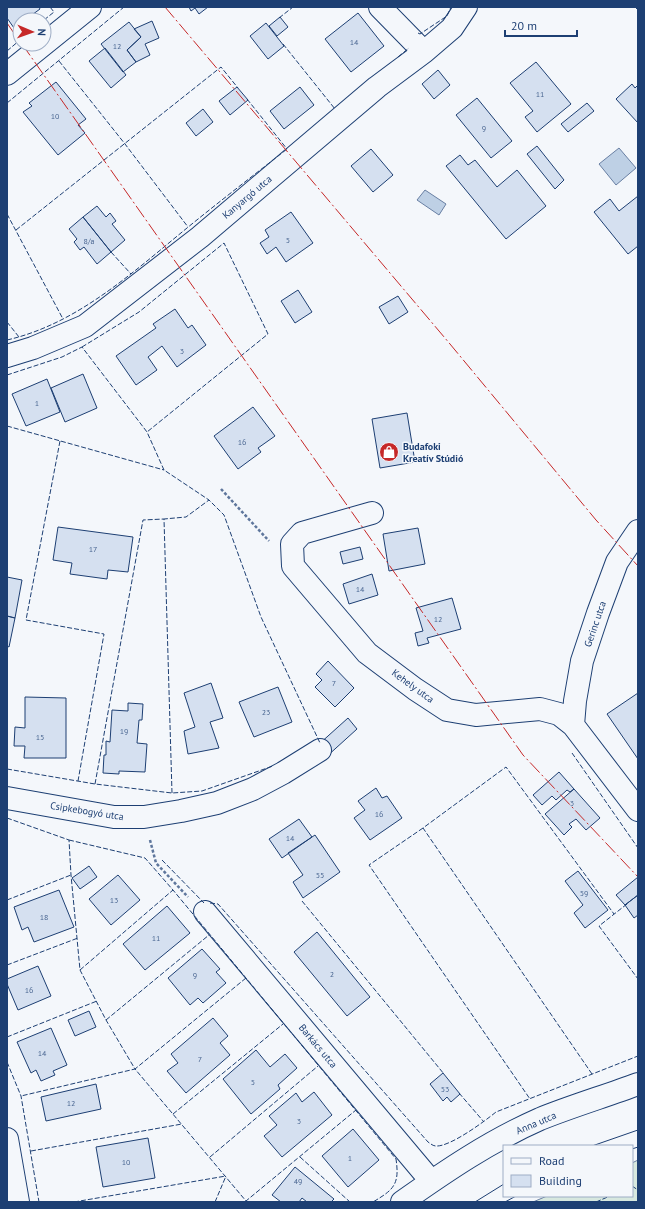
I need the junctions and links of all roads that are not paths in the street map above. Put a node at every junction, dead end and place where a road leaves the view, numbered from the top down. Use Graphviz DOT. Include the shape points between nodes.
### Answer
graph roads {
  1 [pos="90,7"];
  2 [pos="380,7"];
  3 [pos="466,7"];
  4 [pos="424,52"];
  5 [pos="7,74"];
  6 [pos="7,356"];
  7 [pos="372,513"];
  8 [pos="638,531"];
  9 [pos="573,725"];
  10 [pos="320,750"];
  11 [pos="7,798"];
  12 [pos="638,810"];
  13 [pos="205,912"];
  14 [pos="638,1084"];
  15 [pos="7,1139"];
  16 [pos="431,1181"];
  17 [pos="18,1202"];
  18 [pos="402,1202"];
  1 -- 5 [label="street"];
  2 -- 4 [label="street"];
  3 -- 4 [label="street, Kanyargó utca" via="452,28"];
  4 -- 6 [label="street, Kanyargó utca" via="377,87 200,237 85,326"];
  7 -- 9 [label="street, Kehely utca" via="302,533 292,544 293,566 367,653 447,710 476,715 540,709 559,714"];
  8 -- 9 [label="street, Gerinc utca" via="617,562 598,613 582,661"];
  9 -- 12 [label="street, Kehely utca"];
  10 -- 11 [label="street, Csipkebogyó utca" via="253,789 217,803 181,812 144,817 114,817"];
  13 -- 16 [label="street, Barkács utca"];
  14 -- 16 [label="street, Anna utca" via="541,1119 466,1158"];
  15 -- 17 [label="street"];
  16 -- 18 [label="street, Anna utca"];
}
